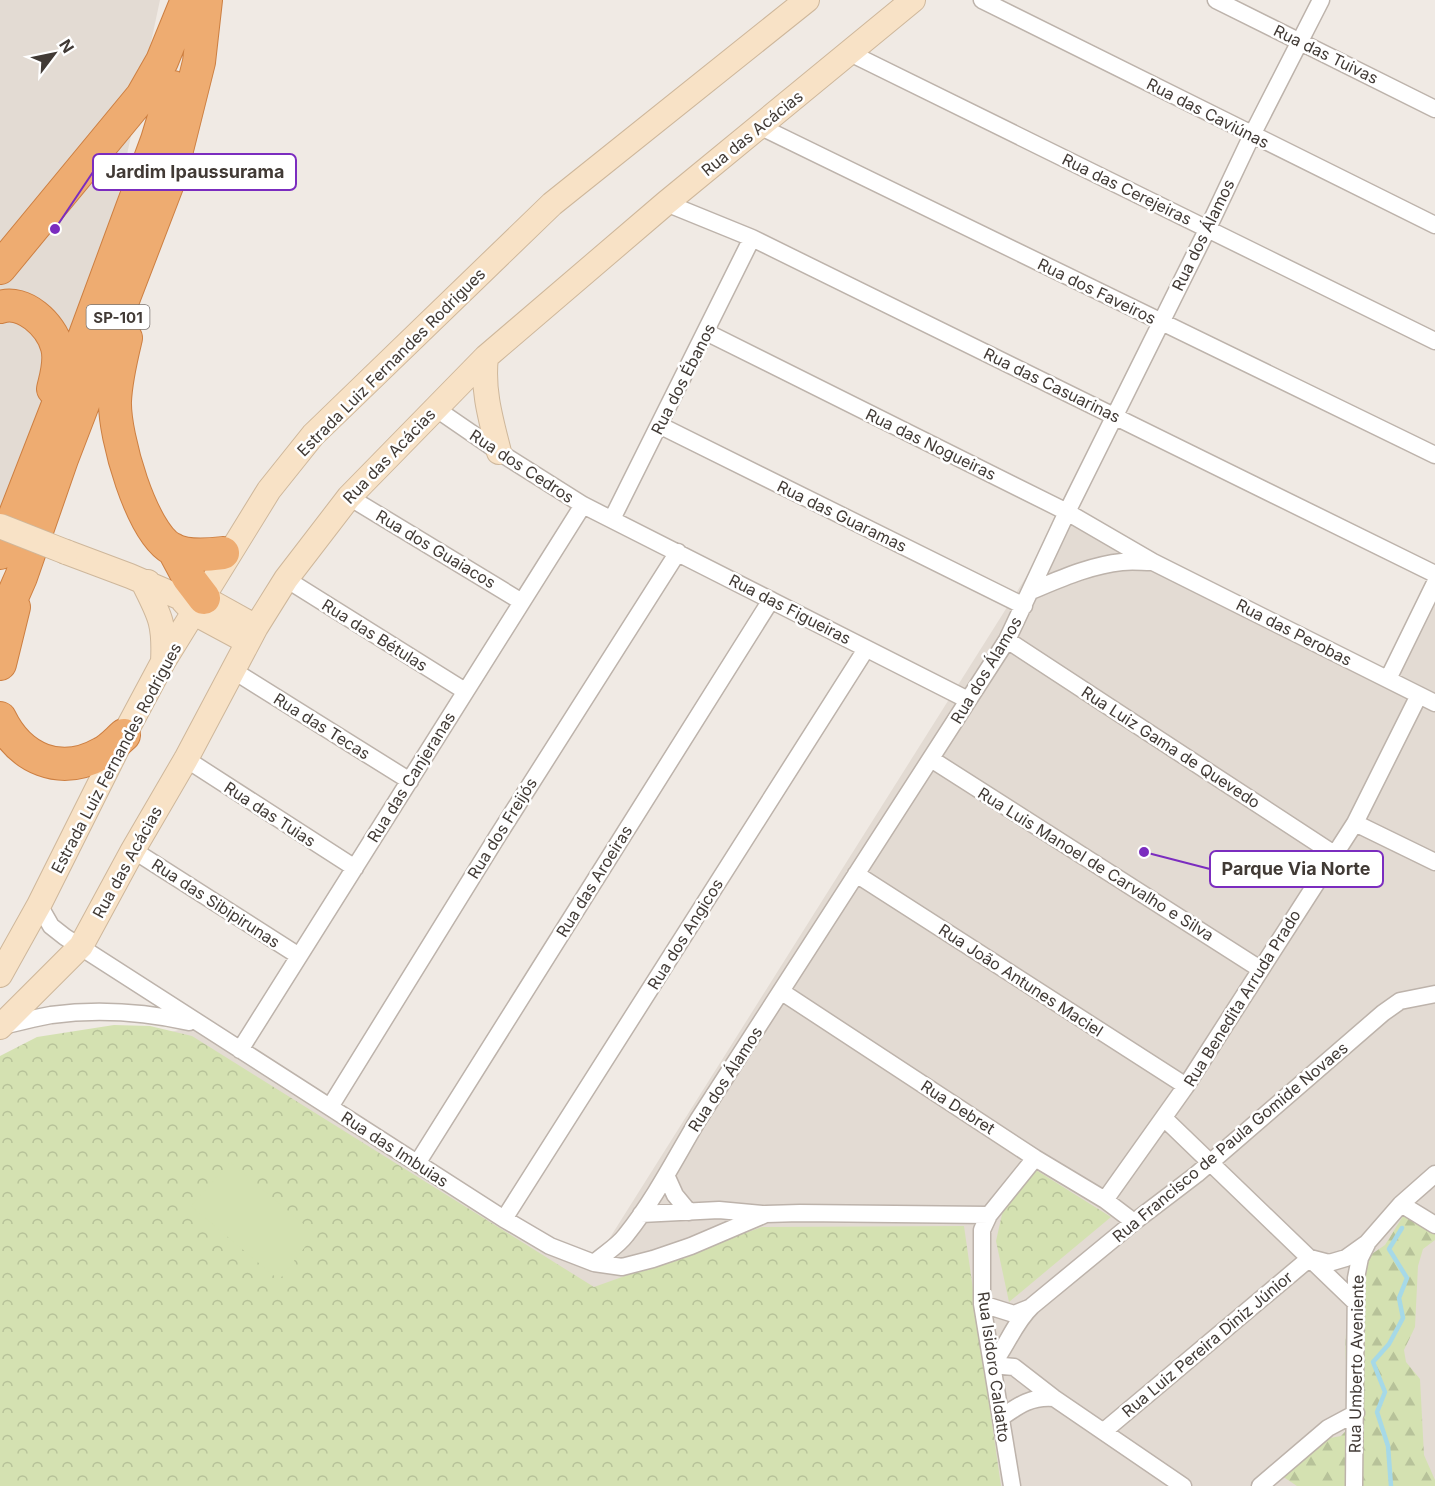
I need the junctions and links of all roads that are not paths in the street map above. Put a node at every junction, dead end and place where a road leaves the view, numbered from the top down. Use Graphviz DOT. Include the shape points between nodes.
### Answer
graph roads {
  1 [pos="807,0"];
  2 [pos="913,0"];
  3 [pos="982,0"];
  4 [pos="1216,0"];
  5 [pos="1320,0"];
  6 [pos="192,2"];
  7 [pos="1299,41"];
  8 [pos="850,53"];
  9 [pos="1435,109"];
  10 [pos="759,126"];
  11 [pos="1252,135"];
  12 [pos="170,178"];
  13 [pos="666,203"];
  14 [pos="1435,225"];
  15 [pos="1208,228"];
  16 [pos="752,238"];
  17 [pos="0,268"];
  18 [pos="0,307"];
  19 [pos="1161,322"];
  20 [pos="706,333"];
  21 [pos="1435,341"];
  22 [pos="486,357"];
  23 [pos="435,408"];
  24 [pos="1114,416"];
  25 [pos="659,425"];
  26 [pos="42,444"];
  27 [pos="499,452"];
  28 [pos="1435,455"];
  29 [pos="349,497"];
  30 [pos="583,505"];
  31 [pos="1067,512"];
  32 [pos="612,519"];
  33 [pos="0,526"];
  34 [pos="231,545"];
  35 [pos="172,549"];
  36 [pos="678,552"];
  37 [pos="0,553"];
  38 [pos="1153,562"];
  39 [pos="1435,574"];
  40 [pos="21,577"];
  41 [pos="286,579"];
  42 [pos="143,582"];
  43 [pos="1435,583"];
  44 [pos="191,596"];
  45 [pos="1027,599"];
  46 [pos="771,600"];
  47 [pos="522,602"];
  48 [pos="0,625"];
  49 [pos="252,634"];
  50 [pos="1007,640"];
  51 [pos="866,649"];
  52 [pos="163,662"];
  53 [pos="0,664"];
  54 [pos="234,671"];
  55 [pos="1388,679"];
  56 [pos="465,691"];
  57 [pos="1419,695"];
  58 [pos="968,700"];
  59 [pos="1435,703"];
  60 [pos="0,718"];
  61 [pos="124,735"];
  62 [pos="186,759"];
  63 [pos="931,759"];
  64 [pos="410,781"];
  65 [pos="1354,823"];
  66 [pos="133,850"];
  67 [pos="1334,854"];
  68 [pos="1435,862"];
  69 [pos="355,868"];
  70 [pos="856,874"];
  71 [pos="39,905"];
  72 [pos="81,946"];
  73 [pos="299,956"];
  74 [pos="1260,969"];
  75 [pos="0,975"];
  76 [pos="782,992"];
  77 [pos="1435,994"];
  78 [pos="201,1025"];
  79 [pos="0,1027"];
  80 [pos="240,1050"];
  81 [pos="1186,1086"];
  82 [pos="330,1107"];
  83 [pos="1165,1119"];
  84 [pos="1035,1158"];
  85 [pos="1210,1161"];
  86 [pos="418,1162"];
  87 [pos="1435,1174"];
  88 [pos="666,1176"];
  89 [pos="1105,1200"];
  90 [pos="1401,1204"];
  91 [pos="689,1212"];
  92 [pos="640,1214"];
  93 [pos="766,1214"];
  94 [pos="989,1215"];
  95 [pos="504,1219"];
  96 [pos="1134,1222"];
  97 [pos="1435,1225"];
  98 [pos="1367,1243"];
  99 [pos="1310,1258"];
  100 [pos="594,1263"];
  101 [pos="1356,1303"];
  102 [pos="982,1304"];
  103 [pos="1032,1306"];
  104 [pos="992,1365"];
  105 [pos="1054,1398"];
  106 [pos="1356,1413"];
  107 [pos="1002,1418"];
  108 [pos="1104,1431"];
  109 [pos="1012,1486"];
  110 [pos="1183,1486"];
  111 [pos="1260,1486"];
  112 [pos="1354,1486"];
  1 -- 34 [label="street, Estrada Luiz Fernandes Rodrigues" via="552,204 488,264 313,435"];
  2 -- 8 [label="street, Rua das Acácias"];
  3 -- 11 [label="street, Rua das Caviúnas"];
  4 -- 7 [label="street, Rua das Tuivas"];
  5 -- 7 [label="street, Rua dos Álamos"];
  6 -- 12 [label="highway, SP-101" via="199,62"];
  6 -- 17 [label="highway" via="142,96"];
  6 -- 26 [label="highway, SP-101" via="157,140"];
  7 -- 9 [label="street, Rua das Tuivas"];
  7 -- 11 [label="street, Rua dos Álamos"];
  8 -- 10 [label="street, Rua das Acácias"];
  8 -- 15 [label="street, Rua das Cerejeiras"];
  10 -- 13 [label="street, Rua das Acácias"];
  10 -- 19 [label="street, Rua dos Faveiros"];
  11 -- 14 [label="street, Rua das Caviúnas"];
  11 -- 15 [label="street, Rua dos Álamos"];
  12 -- 35 [label="highway" via="122,354 115,404 137,497 152,527"];
  12 -- 40 [label="highway, SP-101"];
  13 -- 16 [label="street, Rua das Casuarinas"];
  13 -- 22 [label="street, Rua das Acácias"];
  15 -- 19 [label="street, Rua dos Álamos"];
  15 -- 21 [label="street, Rua das Cerejeiras"];
  16 -- 20 [label="street, Rua dos Ébanos"];
  16 -- 24 [label="street, Rua das Casuarinas"];
  18 -- 26 [label="highway" via="21,308 38,317 57,347 58,365"];
  19 -- 24 [label="street, Rua dos Álamos"];
  19 -- 28 [label="street, Rua dos Faveiros"];
  20 -- 25 [label="street, Rua dos Ébanos"];
  20 -- 31 [label="street, Rua das Nogueiras"];
  22 -- 23 [label="street, Rua das Acácias"];
  22 -- 27 [label="street" via="487,402"];
  23 -- 27 [label="street, Rua dos Cedros"];
  23 -- 29 [label="street, Rua das Acácias"];
  24 -- 31 [label="street, Rua dos Álamos"];
  24 -- 39 [label="street, Rua das Casuarinas"];
  25 -- 32 [label="street, Rua dos Ébanos"];
  25 -- 45 [label="street, Rua das Guaramas"];
  26 -- 37 [label="highway, SP-101"];
  27 -- 30 [label="street, Rua dos Cedros"];
  29 -- 41 [label="street, Rua das Acácias"];
  29 -- 47 [label="street, Rua dos Guaiacos"];
  30 -- 32 [label="street, Rua dos Cedros"];
  30 -- 47 [label="street, Rua das Canjeranas"];
  31 -- 38 [label="street, Rua das Nogueiras"];
  31 -- 45 [label="street, Rua dos Álamos"];
  32 -- 36 [label="street, Rua das Figueiras"];
  33 -- 42 [label="street, bridge"];
  34 -- 35 [label="highway" via="200,555"];
  34 -- 44 [label="street" via="207,566"];
  35 -- 44 [label="highway"];
  36 -- 46 [label="street, Rua das Figueiras"];
  36 -- 82 [label="street, Rua dos Freijós"];
  38 -- 45 [label="street" via="1122,562 1067,576"];
  38 -- 55 [label="street, Rua das Perobas"];
  40 -- 48 [label="highway, SP-101"];
  40 -- 53 [label="highway"];
  41 -- 49 [label="street, Rua das Acácias"];
  41 -- 56 [label="street, Rua das Bétulas"];
  42 -- 44 [label="street" via="165,583"];
  42 -- 52 [label="street" via="159,612 165,634"];
  43 -- 55 [label="street"];
  44 -- 49 [label="street"];
  44 -- 52 [label="street, Estrada Luiz Fernandes Rodrigues"];
  45 -- 50 [label="street, Rua dos Álamos"];
  46 -- 51 [label="street, Rua das Figueiras"];
  46 -- 86 [label="street, Rua das Aroeiras"];
  47 -- 56 [label="street, Rua das Canjeranas"];
  49 -- 54 [label="street, Rua das Acácias"];
  50 -- 58 [label="street, Rua dos Álamos"];
  50 -- 67 [label="street, Rua Luiz Gama de Quevedo"];
  51 -- 58 [label="street, Rua das Figueiras"];
  51 -- 95 [label="street, Rua dos Angicos"];
  52 -- 61 [label="street, Estrada Luiz Fernandes Rodrigues"];
  54 -- 62 [label="street, Rua das Acácias"];
  54 -- 64 [label="street, Rua das Tecas"];
  55 -- 57 [label="street, Rua das Perobas"];
  56 -- 64 [label="street, Rua das Canjeranas"];
  57 -- 59 [label="street, Rua das Perobas"];
  57 -- 65 [label="street, Rua Benedita Arruda Prado"];
  58 -- 63 [label="street, Rua dos Álamos"];
  60 -- 61 [label="highway" via="18,745 48,762 68,764 88,759 104,752"];
  61 -- 71 [label="street, Estrada Luiz Fernandes Rodrigues"];
  62 -- 66 [label="street, Rua das Acácias"];
  62 -- 69 [label="street, Rua das Tuias"];
  63 -- 70 [label="street, Rua dos Álamos"];
  63 -- 74 [label="street, Rua Luis Manoel de Carvalho e Silva"];
  64 -- 69 [label="street, Rua das Canjeranas"];
  65 -- 67 [label="street, Rua Benedita Arruda Prado"];
  65 -- 68 [label="street"];
  66 -- 72 [label="street, Rua das Acácias"];
  66 -- 73 [label="street, Rua das Sibipirunas"];
  67 -- 74 [label="street, Rua Benedita Arruda Prado"];
  69 -- 73 [label="street, Rua das Canjeranas"];
  70 -- 76 [label="street, Rua dos Álamos"];
  70 -- 81 [label="street, Rua João Antunes Maciel"];
  71 -- 72 [label="street, Rua das Imbuias" via="51,926"];
  71 -- 75 [label="street, Estrada Luiz Fernandes Rodrigues"];
  72 -- 78 [label="street, Rua das Imbuias"];
  72 -- 79 [label="street, Rua das Acácias"];
  73 -- 80 [label="street, Rua das Canjeranas"];
  74 -- 81 [label="street, Rua Benedita Arruda Prado"];
  76 -- 84 [label="street, Rua Debret"];
  76 -- 88 [label="street, Rua dos Álamos"];
  77 -- 85 [label="street, Rua Francisco de Paula Gomide Novaes" via="1400,1002 1383,1013"];
  78 -- 79 [label="street, Rua das Imbuias" via="127,1012 51,1015"];
  78 -- 80 [label="street, Rua das Imbuias"];
  80 -- 82 [label="street, Rua das Imbuias"];
  81 -- 83 [label="street, Rua Benedita Arruda Prado"];
  82 -- 86 [label="street, Rua das Imbuias"];
  83 -- 85 [label="street"];
  83 -- 89 [label="street, Rua Benedita Arruda Prado"];
  84 -- 89 [label="street, Rua Debret"];
  84 -- 94 [label="street, Rua Isidoro Caldatto"];
  85 -- 96 [label="street, Rua Francisco de Paula Gomide Novaes"];
  85 -- 99 [label="street"];
  86 -- 95 [label="street, Rua das Imbuias"];
  87 -- 90 [label="street, Rua Umberto Aveniente"];
  88 -- 91 [label="street"];
  88 -- 92 [label="street, Rua dos Álamos"];
  89 -- 96 [label="street, Rua Debret"];
  90 -- 97 [label="street"];
  90 -- 98 [label="street, Rua Umberto Aveniente"];
  91 -- 92 [label="street"];
  91 -- 93 [label="street"];
  92 -- 100 [label="street, Rua dos Álamos" via="625,1237"];
  93 -- 94 [label="street"];
  93 -- 100 [label="street, Rua das Imbuias" via="653,1259 622,1267"];
  94 -- 102 [label="street, Rua Isidoro Caldatto" via="982,1230"];
  95 -- 100 [label="street, Rua das Imbuias" via="550,1246"];
  96 -- 103 [label="street, Rua Francisco de Paula Gomide Novaes"];
  98 -- 99 [label="street, Rua Umberto Aveniente" via="1346,1258 1329,1263"];
  98 -- 101 [label="street, Rua Umberto Aveniente" via="1356,1278"];
  99 -- 101 [label="street"];
  99 -- 108 [label="street, Rua Luiz Pereira Diniz Júnior"];
  101 -- 106 [label="street, Rua Umberto Aveniente"];
  102 -- 103 [label="street, Rua Francisco de Paula Gomide Novaes" via="1014,1314"];
  102 -- 104 [label="street, Rua Isidoro Caldatto"];
  103 -- 104 [label="street, Rua Francisco de Paula Gomide Novaes" via="1020,1317"];
  104 -- 105 [label="street" via="1014,1367"];
  104 -- 107 [label="street, Rua Isidoro Caldatto"];
  105 -- 107 [label="street" via="1023,1402"];
  105 -- 108 [label="street"];
  106 -- 111 [label="street" via="1328,1428"];
  106 -- 112 [label="street, Rua Umberto Aveniente"];
  107 -- 109 [label="street, Rua Isidoro Caldatto"];
  108 -- 110 [label="street"];
}
